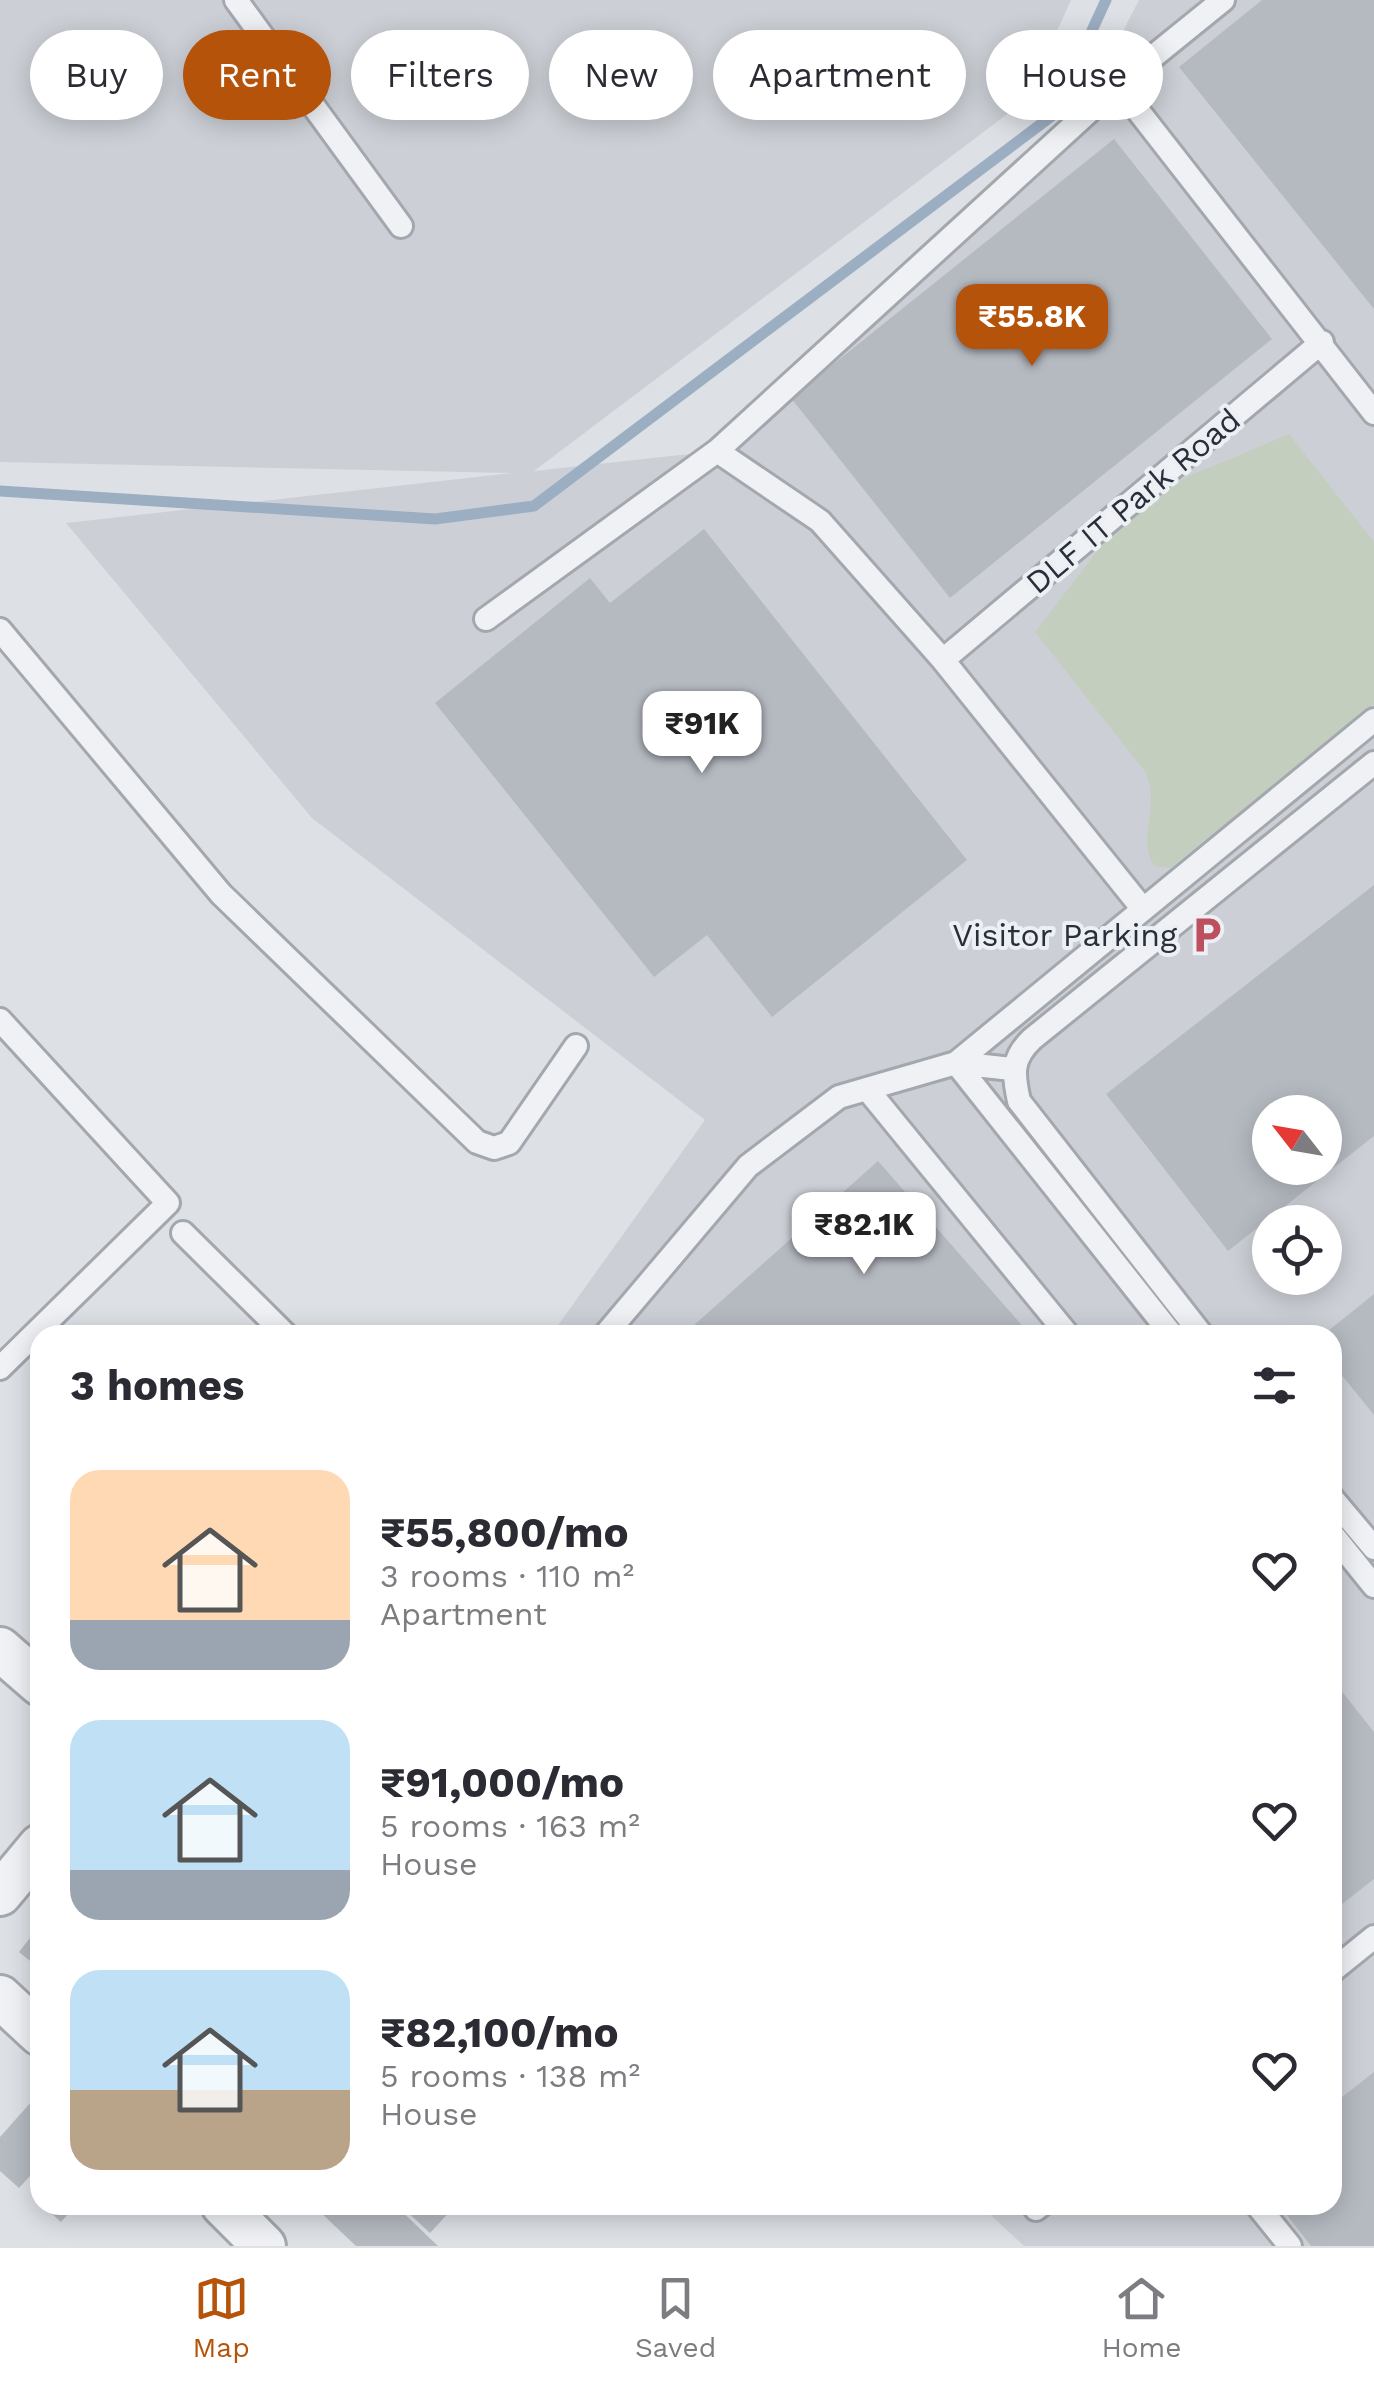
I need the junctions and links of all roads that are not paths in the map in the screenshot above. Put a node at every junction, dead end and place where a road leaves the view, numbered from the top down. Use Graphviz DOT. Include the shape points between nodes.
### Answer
graph roads {
  1 [pos="236,0"];
  2 [pos="1223,0"];
  3 [pos="1163,49"];
  4 [pos="1080,120"];
  5 [pos="1146,120"];
  6 [pos="401,226"];
  7 [pos="1322,342"];
  8 [pos="1374,413"];
  9 [pos="717,451"];
  10 [pos="486,620"];
  11 [pos="2,636"];
  12 [pos="943,660"];
  13 [pos="1374,720"];
  14 [pos="1374,762"];
  15 [pos="1257,814"];
  16 [pos="1280,839"];
  17 [pos="1142,908"];
  18 [pos="0,1020"];
  19 [pos="576,1046"];
  20 [pos="956,1063"];
  21 [pos="1012,1069"];
  22 [pos="868,1089"];
  23 [pos="183,1233"];
  24 [pos="44,1325"];
  25 [pos="276,1325"];
  26 [pos="613,1325"];
  27 [pos="1060,1325"];
  28 [pos="1164,1325"];
  29 [pos="1194,1325"];
  30 [pos="30,1339"];
  31 [pos="0,1368"];
  32 [pos="1342,1510"];
  33 [pos="1342,1546"];
  34 [pos="1374,1548"];
  35 [pos="1374,1586"];
  36 [pos="0,1650"];
  37 [pos="30,1676"];
  38 [pos="30,1858"];
  39 [pos="0,1894"];
  40 [pos="1374,1937"];
  41 [pos="1342,1963"];
  42 [pos="0,1997"];
  43 [pos="30,2025"];
  44 [pos="1266,2215"];
  45 [pos="1290,2246"];
  1 -- 6 [label="lane"];
  2 -- 3 [label="lane"];
  4 -- 9 [label="lane"];
  5 -- 7 [label="lane"];
  7 -- 8 [label="lane"];
  7 -- 12 [label="lane, DLF IT Park Road"];
  9 -- 10 [label="lane"];
  9 -- 12 [label="lane" via="820,521"];
  11 -- 19 [label="lane" via="220,894 477,1142 494,1148 508,1142"];
  12 -- 17 [label="lane"];
  13 -- 15 [label="lane"];
  14 -- 16 [label="lane"];
  15 -- 16 [label="lane"];
  15 -- 17 [label="lane"];
  16 -- 21 [label="lane" via="1032,1039"];
  17 -- 20 [label="lane"];
  18 -- 24 [label="lane" via="168,1203"];
  20 -- 21 [label="lane"];
  20 -- 22 [label="lane"];
  20 -- 28 [label="lane"];
  21 -- 29 [label="lane" via="1019,1101"];
  22 -- 26 [label="lane" via="839,1097 748,1166"];
  22 -- 27 [label="lane"];
  23 -- 25 [label="lane"];
  30 -- 31 [label="lane"];
  32 -- 34 [label="lane"];
  33 -- 35 [label="lane"];
  36 -- 37 [label="street"];
  38 -- 39 [label="street"];
  40 -- 41 [label="lane"];
  42 -- 43 [label="street"];
  44 -- 45 [label="lane"];
}
